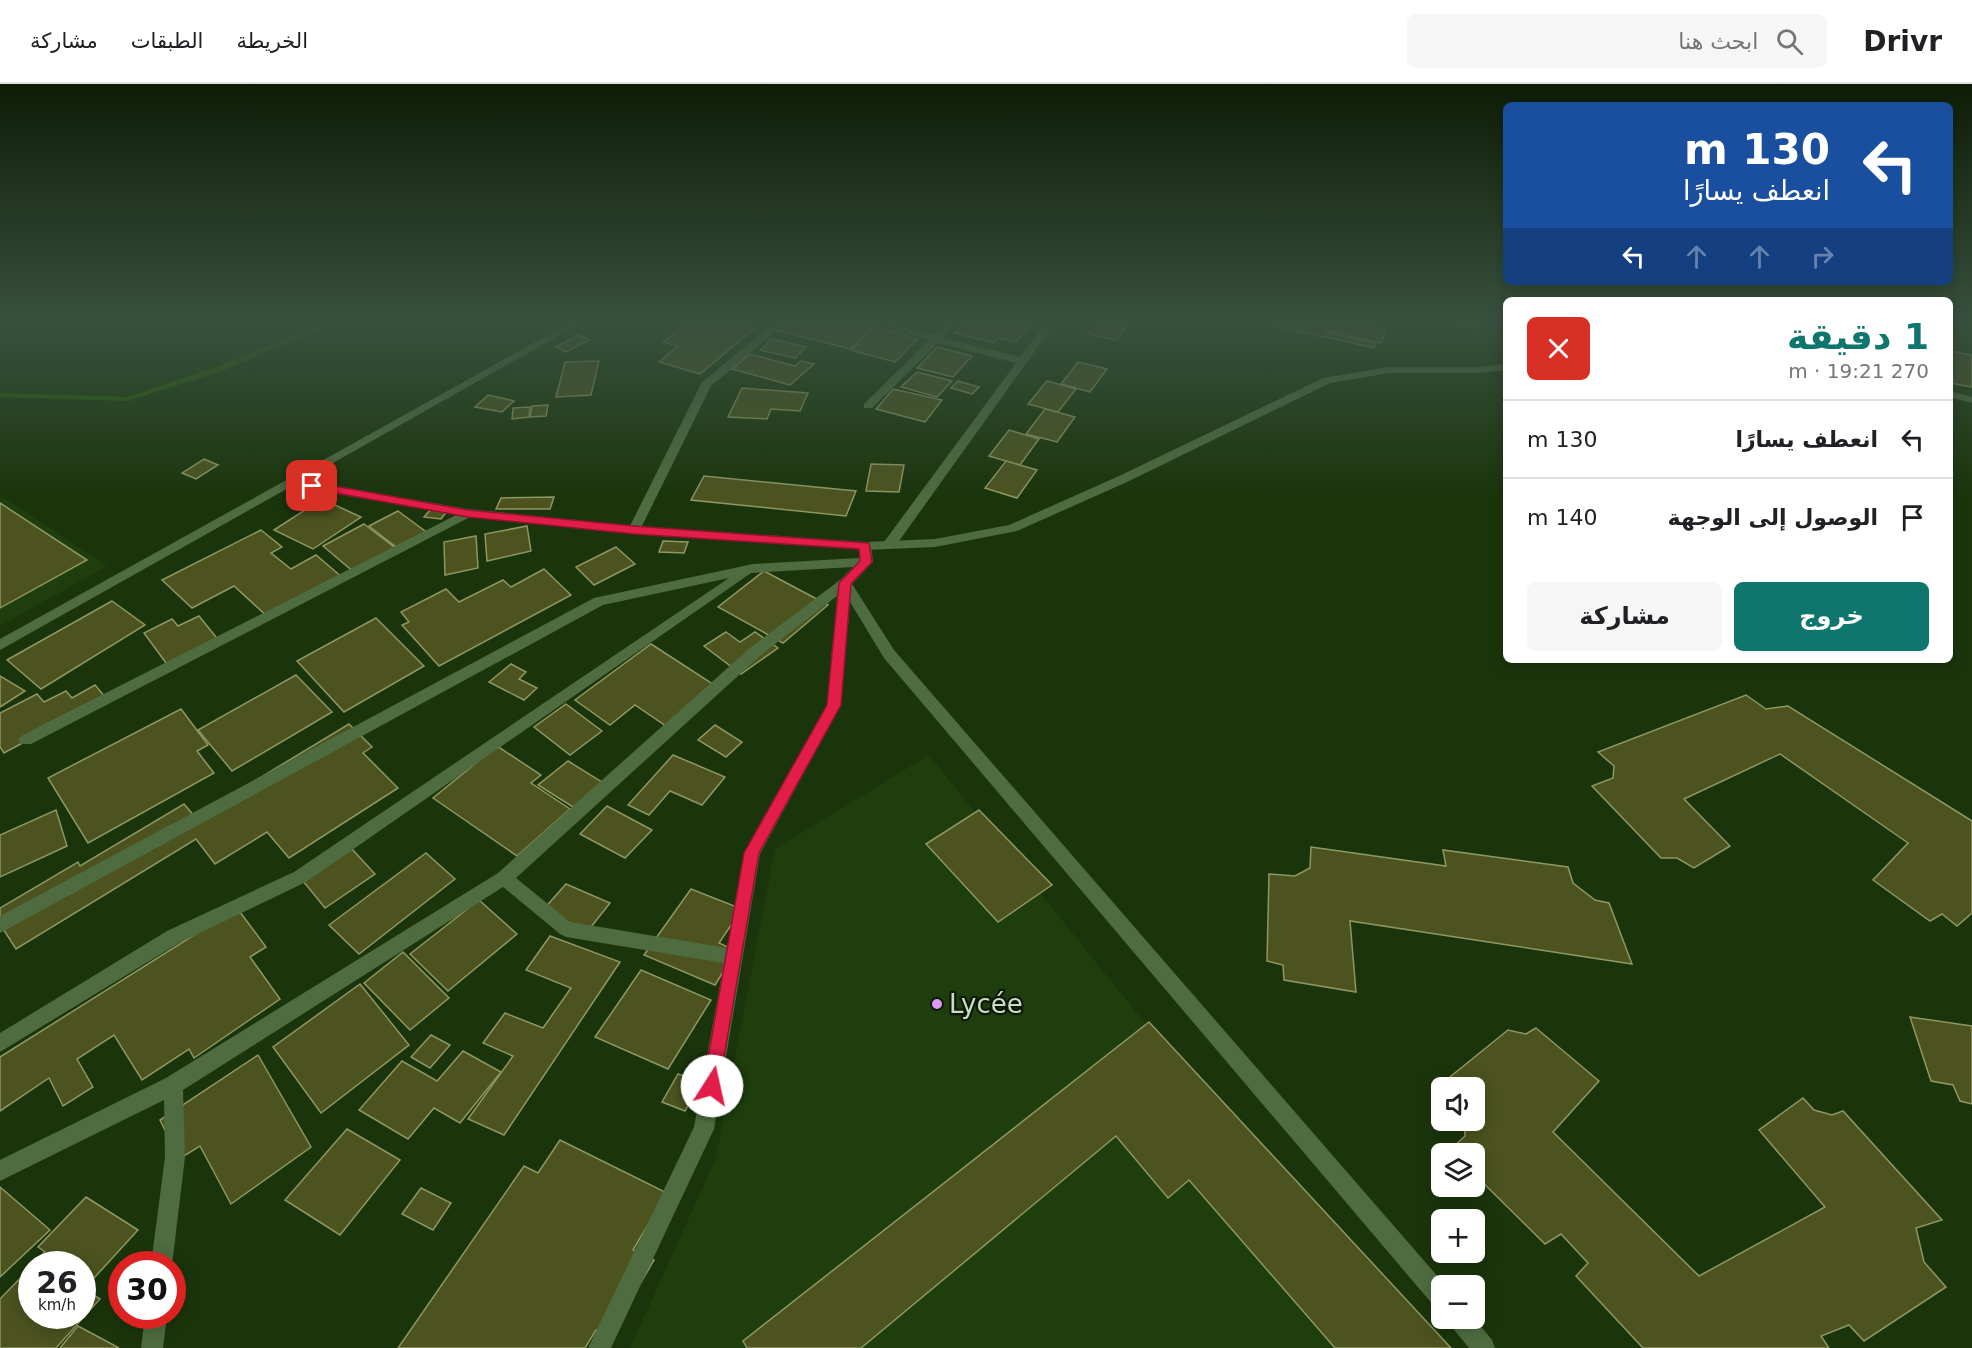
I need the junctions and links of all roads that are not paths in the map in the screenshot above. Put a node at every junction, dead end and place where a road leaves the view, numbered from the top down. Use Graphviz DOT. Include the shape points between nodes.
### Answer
graph roads {
  1 [pos="470,382"];
  2 [pos="708,382"];
  3 [pos="892,382"];
  4 [pos="1007,382"];
  5 [pos="1323,382"];
  6 [pos="1953,395"];
  7 [pos="1972,400"];
  8 [pos="868,406"];
  9 [pos="290,482"];
  10 [pos="468,513"];
  11 [pos="634,530"];
  12 [pos="889,545"];
  13 [pos="865,554"];
  14 [pos="753,568"];
  15 [pos="845,583"];
  16 [pos="0,645"];
  17 [pos="26,740"];
  18 [pos="504,879"];
  19 [pos="0,925"];
  20 [pos="734,957"];
  21 [pos="0,1044"];
  22 [pos="173,1085"];
  23 [pos="0,1171"];
  24 [pos="164,1251"];
  25 [pos="1431,1285"];
  26 [pos="154,1329"];
  27 [pos="1468,1329"];
  28 [pos="152,1348"];
  29 [pos="599,1348"];
  30 [pos="1484,1348"];
  1 -- 9 [label="street"];
  2 -- 11 [label="street"];
  3 -- 8 [label="street"];
  4 -- 12 [label="street"];
  5 -- 12 [label="street" via="1012,528 935,543"];
  6 -- 7 [label="street"];
  9 -- 10 [label="street"];
  9 -- 16 [label="street"];
  10 -- 11 [label="street"];
  10 -- 17 [label="street"];
  11 -- 13 [label="street"];
  12 -- 13 [label="street"];
  13 -- 14 [label="street"];
  13 -- 15 [label="street"];
  14 -- 19 [label="street" via="599,601"];
  14 -- 21 [label="street" via="300,877 172,937"];
  15 -- 18 [label="street" via="756,651"];
  15 -- 20 [label="street" via="834,705 752,853"];
  15 -- 25 [label="street" via="888,654"];
  18 -- 20 [label="street" via="566,929"];
  18 -- 22 [label="street"];
  20 -- 29 [label="street" via="704,1129"];
  22 -- 23 [label="street"];
  22 -- 24 [label="street" via="176,1157"];
  26 -- 28 [label="street"];
  27 -- 30 [label="street"];
}
